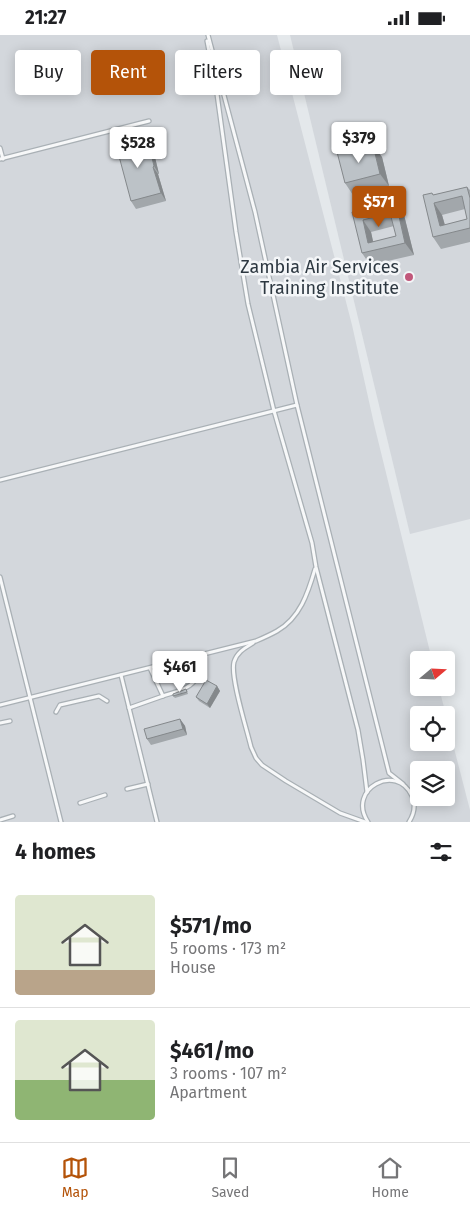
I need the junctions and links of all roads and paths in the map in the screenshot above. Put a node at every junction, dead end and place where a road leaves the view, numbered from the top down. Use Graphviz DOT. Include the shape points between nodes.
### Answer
graph roads {
  1 [pos="207,35"];
  2 [pos="149,121"];
  3 [pos="0,148"];
  4 [pos="1,159"];
  5 [pos="297,405"];
  6 [pos="274,411"];
  7 [pos="0,479"];
  8 [pos="316,567"];
  9 [pos="0,577"];
  10 [pos="256,641"];
  11 [pos="204,654"];
  12 [pos="150,667"];
  13 [pos="121,675"];
  14 [pos="163,696"];
  15 [pos="31,697"];
  16 [pos="107,701"];
  17 [pos="0,705"];
  18 [pos="129,707"];
  19 [pos="56,712"];
  20 [pos="10,721"];
  21 [pos="0,723"];
  22 [pos="148,784"];
  23 [pos="403,785"];
  24 [pos="128,789"];
  25 [pos="367,792"];
  26 [pos="105,795"];
  27 [pos="80,803"];
  28 [pos="13,816"];
  29 [pos="0,819"];
  30 [pos="62,822"];
  31 [pos="157,822"];
  32 [pos="366,822"];
  33 [pos="409,822"];
  1 -- 5 [label="lane" via="255,212"];
  1 -- 6 [label="lane" via="248,304"];
  2 -- 4 [label="lane"];
  3 -- 4 [label="lane"];
  5 -- 6 [label="lane"];
  5 -- 23 [label="lane" via="389,773"];
  6 -- 7 [label="lane"];
  6 -- 8 [label="lane"];
  8 -- 10 [label="lane" via="303,604 294,616 278,631"];
  8 -- 25 [label="lane" via="358,731"];
  9 -- 15 [label="lane"];
  10 -- 11 [label="lane"];
  10 -- 32 [label="lane" via="240,651 234,662 234,679 256,758 286,781 340,813"];
  11 -- 12 [label="lane"];
  11 -- 14 [label="lane" via="195,681"];
  12 -- 13 [label="lane"];
  12 -- 14 [label="lane"];
  13 -- 15 [label="lane"];
  13 -- 18 [label="lane"];
  14 -- 18 [label="lane"];
  15 -- 17 [label="lane"];
  15 -- 30 [label="lane"];
  16 -- 19 [label="lane" via="100,696 60,705"];
  18 -- 22 [label="lane"];
  20 -- 21 [label="lane"];
  22 -- 24 [label="lane"];
  22 -- 31 [label="lane"];
  23 -- 25 [label="lane" via="381,781"];
  23 -- 33 [label="lane" via="411,793 414,804"];
  25 -- 32 [label="lane" via="363,809"];
  26 -- 27 [label="lane"];
  28 -- 29 [label="lane"];
}
